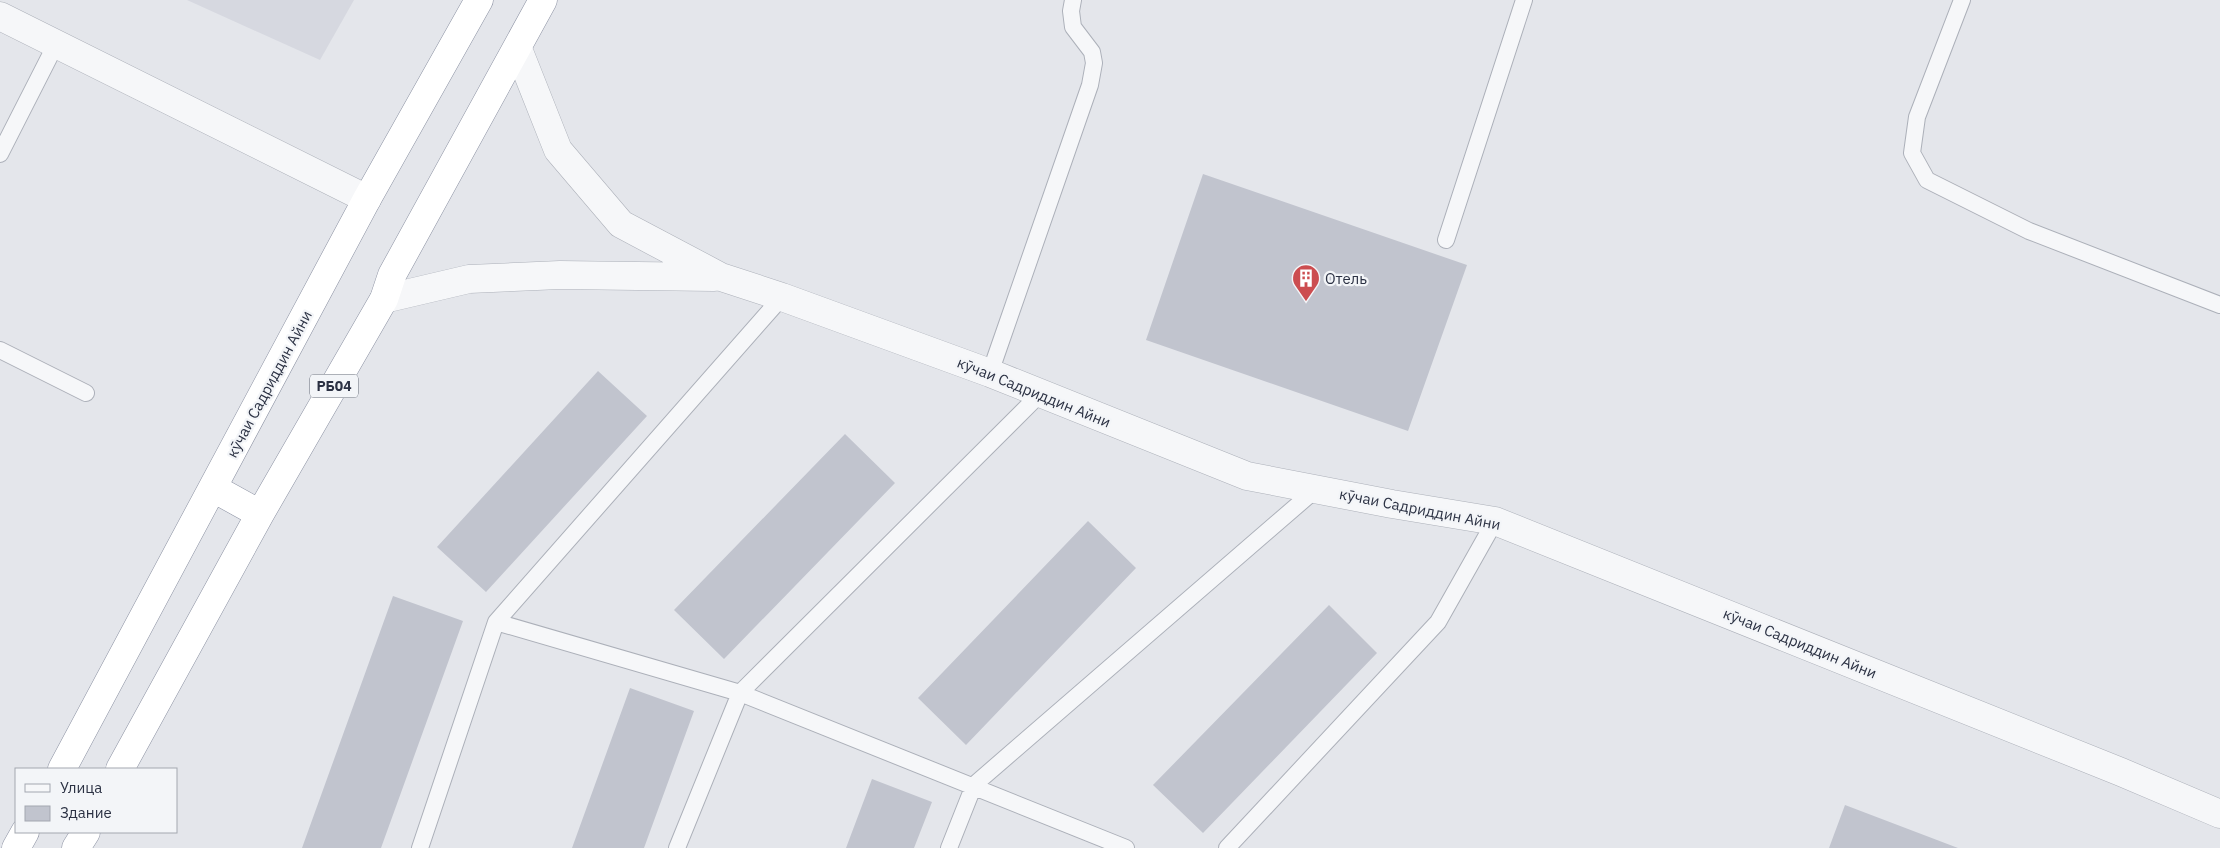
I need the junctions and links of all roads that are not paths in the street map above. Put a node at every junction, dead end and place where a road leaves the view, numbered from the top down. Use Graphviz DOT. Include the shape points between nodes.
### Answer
graph roads {
  1 [pos="479,0"];
  2 [pos="544,0"];
  3 [pos="1073,0"];
  4 [pos="1524,0"];
  5 [pos="1962,0"];
  6 [pos="0,16"];
  7 [pos="56,44"];
  8 [pos="518,49"];
  9 [pos="0,154"];
  10 [pos="367,199"];
  11 [pos="1446,240"];
  12 [pos="721,277"];
  13 [pos="782,297"];
  14 [pos="384,299"];
  15 [pos="2220,305"];
  16 [pos="0,350"];
  17 [pos="990,373"];
  18 [pos="86,393"];
  19 [pos="1040,394"];
  20 [pos="213,488"];
  21 [pos="1315,490"];
  22 [pos="260,514"];
  23 [pos="1495,521"];
  24 [pos="496,622"];
  25 [pos="740,693"];
  26 [pos="63,768"];
  27 [pos="121,768"];
  28 [pos="974,785"];
  29 [pos="2220,814"];
  30 [pos="24,833"];
  31 [pos="85,833"];
  32 [pos="16,848"];
  33 [pos="76,848"];
  34 [pos="420,848"];
  35 [pos="677,848"];
  36 [pos="949,848"];
  37 [pos="1126,848"];
  38 [pos="1227,848"];
  1 -- 10 [label="highway, кӯчаи Садриддин Айни"];
  2 -- 8 [label="highway, РБ04"];
  3 -- 17 [label="lane" via="1072,27 1092,52 1094,63 1090,85"];
  4 -- 11 [label="lane"];
  5 -- 15 [label="lane" via="1916,117 1912,153 1927,180 2028,231"];
  6 -- 7 [label="street"];
  7 -- 9 [label="lane"];
  7 -- 10 [label="street"];
  8 -- 12 [label="street, кӯчаи Садриддин Айни" via="558,150 621,224"];
  8 -- 14 [label="highway, РБ04" via="392,275"];
  10 -- 20 [label="highway, кӯчаи Садриддин Айни"];
  12 -- 13 [label="street, кӯчаи Садриддин Айни"];
  12 -- 14 [label="street, кӯчаи Садриддин Айни" via="560,275 469,279"];
  13 -- 17 [label="street, кӯчаи Садриддин Айни"];
  13 -- 24 [label="lane"];
  14 -- 22 [label="highway, РБ04"];
  16 -- 18 [label="lane"];
  17 -- 19 [label="street, кӯчаи Садриддин Айни"];
  19 -- 21 [label="street, кӯчаи Садриддин Айни" via="1247,476"];
  19 -- 25 [label="lane"];
  20 -- 22 [label="highway"];
  20 -- 26 [label="highway, кӯчаи Садриддин Айни"];
  21 -- 23 [label="street, кӯчаи Садриддин Айни"];
  21 -- 28 [label="lane"];
  22 -- 27 [label="highway, РБ04"];
  23 -- 29 [label="street, кӯчаи Садриддин Айни"];
  23 -- 38 [label="lane" via="1438,622"];
  24 -- 25 [label="lane"];
  24 -- 34 [label="lane"];
  25 -- 28 [label="lane"];
  25 -- 35 [label="lane"];
  28 -- 36 [label="lane"];
  28 -- 37 [label="lane"];
  30 -- 32 [label="highway"];
  31 -- 33 [label="highway"];
}
